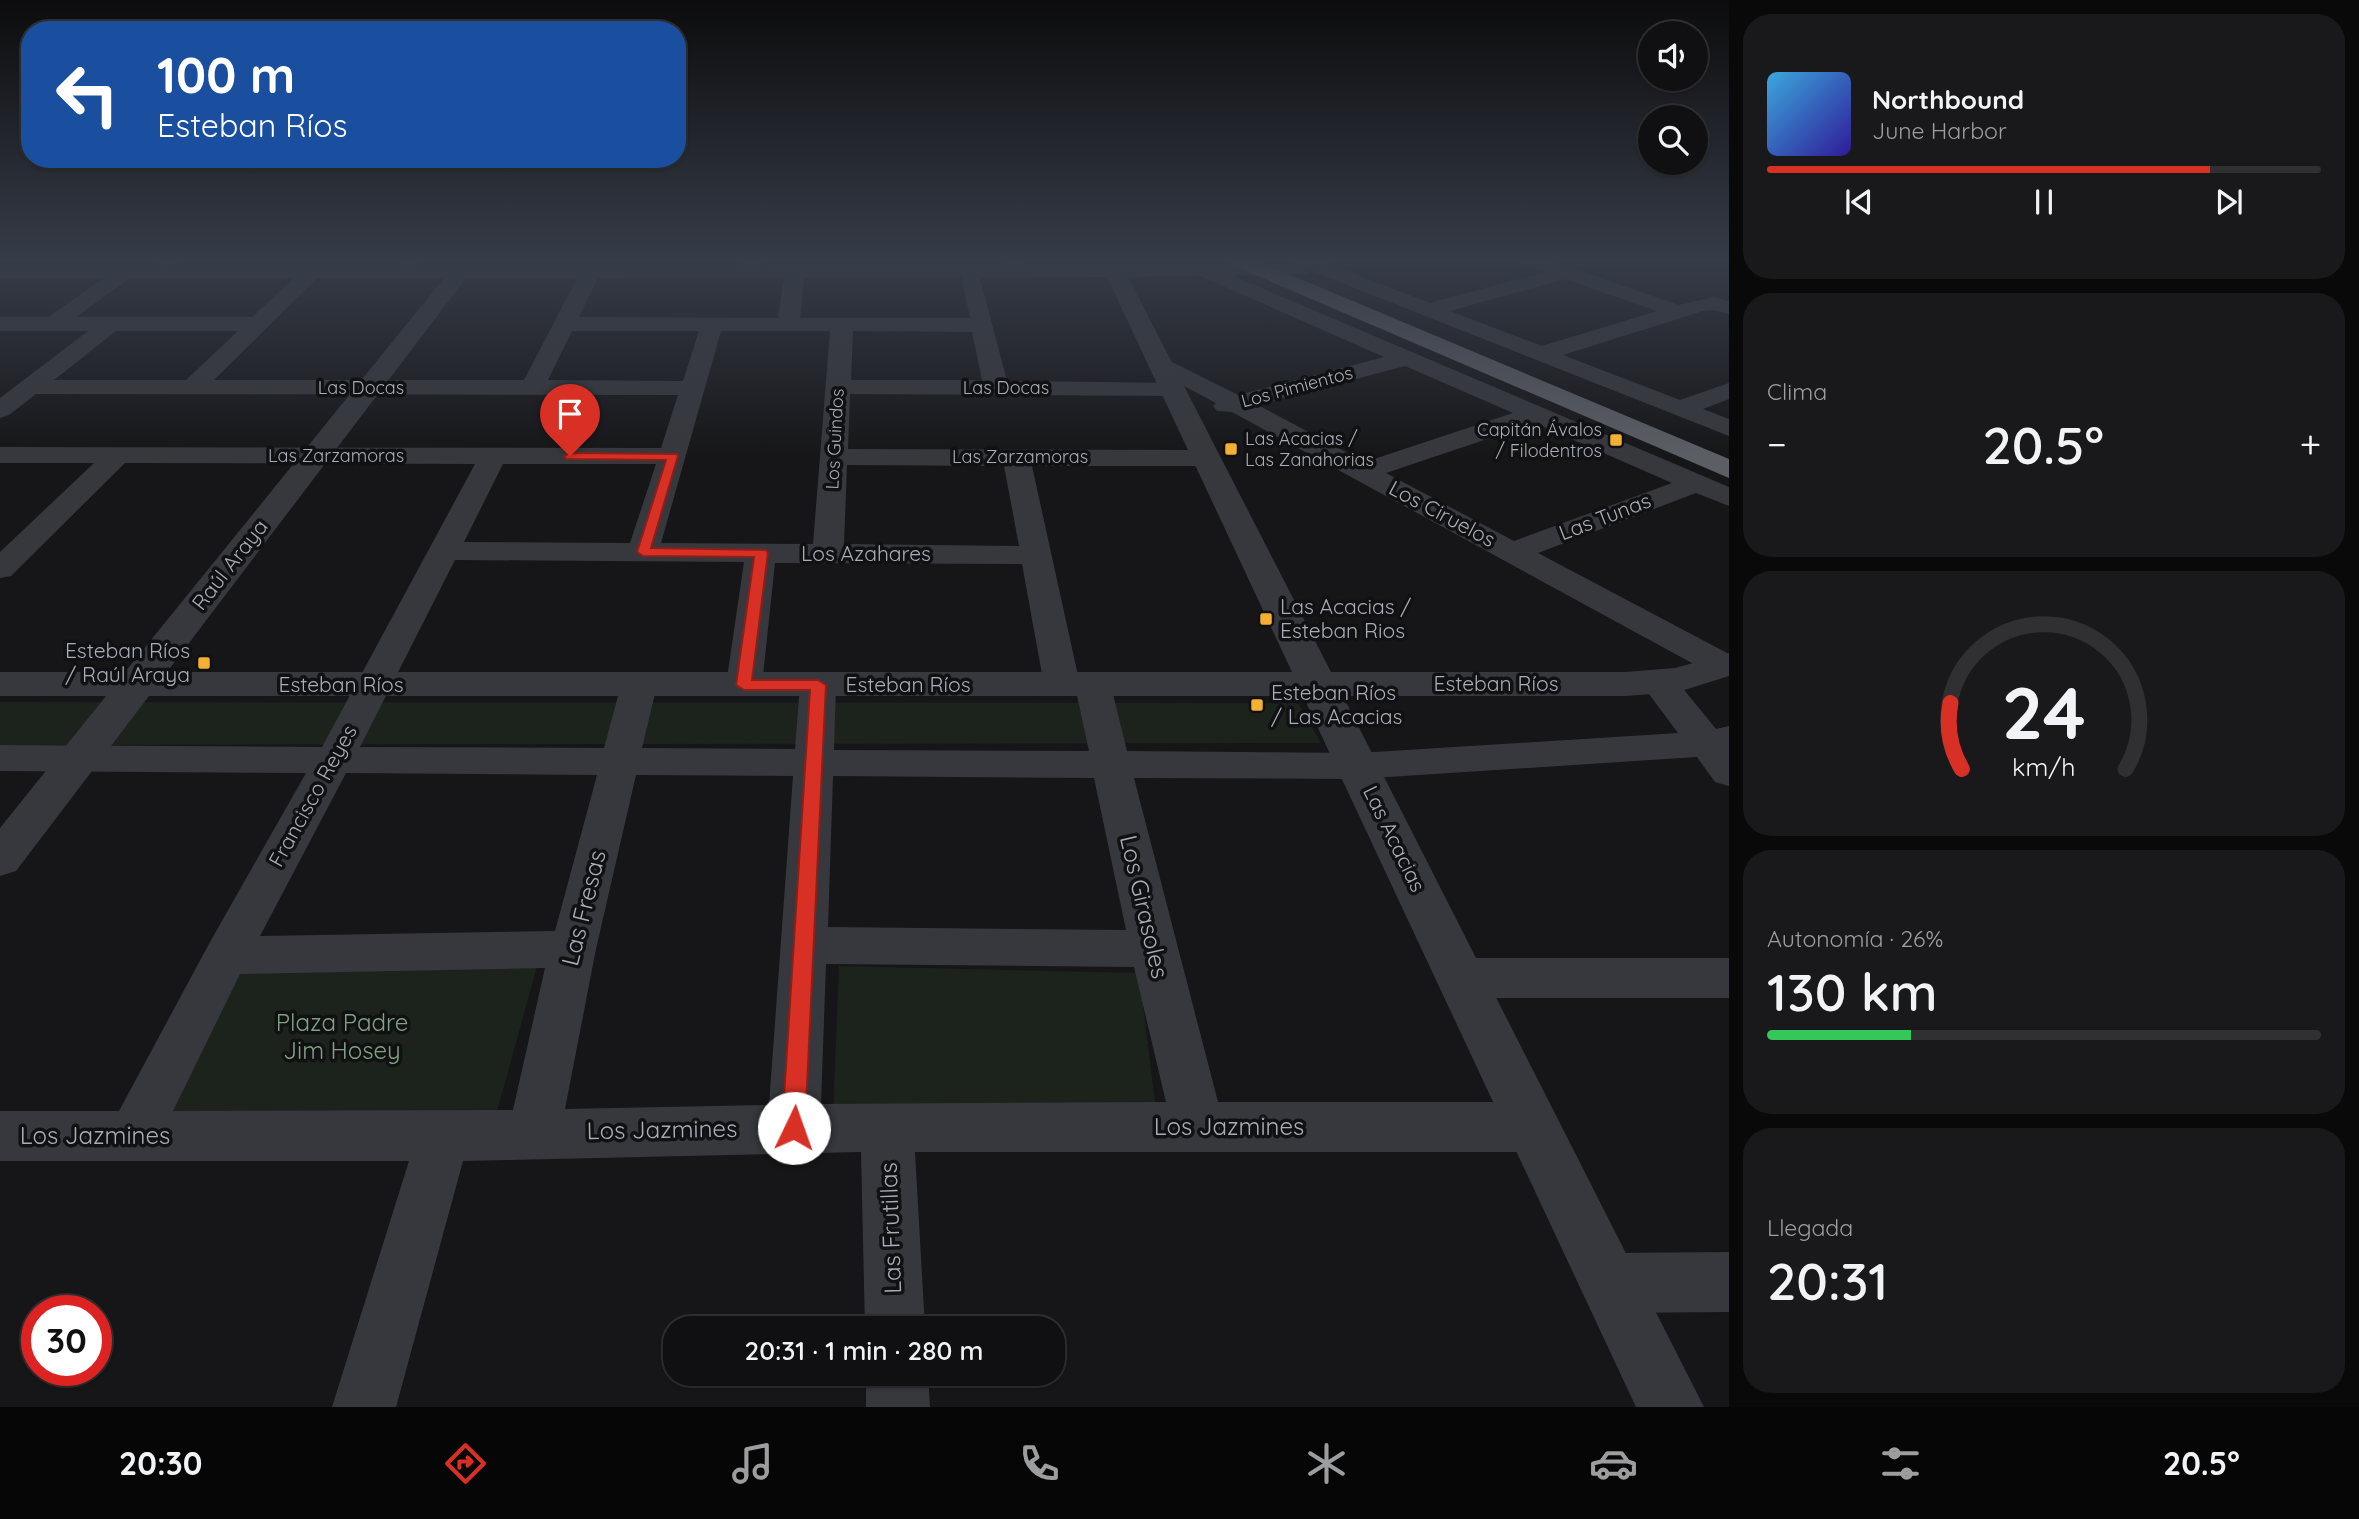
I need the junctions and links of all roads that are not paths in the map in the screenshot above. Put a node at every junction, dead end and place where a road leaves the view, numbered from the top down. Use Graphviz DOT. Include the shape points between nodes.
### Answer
graph roads {
  1 [pos="842,325"];
  2 [pos="982,325"];
  3 [pos="109,326"];
  4 [pos="256,326"];
  5 [pos="417,326"];
  6 [pos="563,326"];
  7 [pos="712,326"];
  8 [pos="1142,326"];
  9 [pos="1332,326"];
  10 [pos="1406,326"];
  11 [pos="1443,326"];
  12 [pos="1469,326"];
  13 [pos="1631,326"];
  14 [pos="1541,354"];
  15 [pos="1407,358"];
  16 [pos="29,387"];
  17 [pos="193,387"];
  18 [pos="838,387"];
  19 [pos="369,388"];
  20 [pos="532,388"];
  21 [pos="693,388"];
  22 [pos="996,388"];
  23 [pos="1173,389"];
  24 [pos="1729,390"];
  25 [pos="1237,404"];
  26 [pos="1679,409"];
  27 [pos="0,410"];
  28 [pos="1536,414"];
  29 [pos="1729,428"];
  30 [pos="1729,447"];
  31 [pos="0,455"];
  32 [pos="118,455"];
  33 [pos="315,456"];
  34 [pos="493,456"];
  35 [pos="673,456"];
  36 [pos="834,457"];
  37 [pos="1016,457"];
  38 [pos="1207,458"];
  39 [pos="1729,469"];
  40 [pos="1363,471"];
  41 [pos="1697,483"];
  42 [pos="1729,497"];
  43 [pos="444,551"];
  44 [pos="643,552"];
  45 [pos="1513,552"];
  46 [pos="761,553"];
  47 [pos="828,554"];
  48 [pos="1035,555"];
  49 [pos="6,558"];
  50 [pos="1727,665"];
  51 [pos="1658,682"];
  52 [pos="0,684"];
  53 [pos="137,684"];
  54 [pos="375,685"];
  55 [pos="639,685"];
  56 [pos="744,685"];
  57 [pos="818,685"];
  58 [pos="1078,685"];
  59 [pos="1319,686"];
  60 [pos="1723,746"];
  61 [pos="0,758"];
  62 [pos="79,759"];
  63 [pos="333,760"];
  64 [pos="620,762"];
  65 [pos="814,764"];
  66 [pos="1113,764"];
  67 [pos="1358,766"];
  68 [pos="0,859"];
  69 [pos="805,945"];
  70 [pos="573,949"];
  71 [pos="1153,949"];
  72 [pos="226,955"];
  73 [pos="1462,978"];
  74 [pos="1729,978"];
  75 [pos="887,1127"];
  76 [pos="794,1128"];
  77 [pos="1198,1128"];
  78 [pos="1534,1128"];
  79 [pos="534,1132"];
  80 [pos="0,1136"];
  81 [pos="443,1136"];
  82 [pos="133,1137"];
  83 [pos="1729,1282"];
  84 [pos="1610,1283"];
  85 [pos="895,1316"];
  86 [pos="897,1386"];
  87 [pos="364,1407"];
  88 [pos="898,1407"];
  89 [pos="1671,1407"];
  1 -- 18 [label="street, Los Guindos"];
  2 -- 22 [label="street"];
  3 -- 16 [label="street"];
  4 -- 17 [label="street"];
  5 -- 19 [label="street, Raúl Araya"];
  6 -- 20 [label="street"];
  7 -- 21 [label="street"];
  8 -- 23 [label="street, Las Acacias"];
  9 -- 15 [label="street"];
  10 -- 39 [label="highway"];
  11 -- 30 [label="highway"];
  12 -- 14 [label="street"];
  13 -- 14 [label="street"];
  14 -- 26 [label="street"];
  15 -- 25 [label="street, Los Pimientos"];
  15 -- 28 [label="street"];
  16 -- 17 [label="street, Las Docas"];
  16 -- 27 [label="street"];
  17 -- 19 [label="street, Las Docas"];
  18 -- 22 [label="street, Las Docas"];
  18 -- 36 [label="street, Los Guindos"];
  19 -- 20 [label="street, Las Docas"];
  19 -- 33 [label="street, Raúl Araya"];
  20 -- 21 [label="street, Las Docas"];
  21 -- 35 [label="street"];
  22 -- 23 [label="street, Las Docas"];
  23 -- 25 [label="street, Los Ciruelos"];
  23 -- 25 [label="street, Los Pimientos"];
  23 -- 38 [label="street, Las Acacias"];
  24 -- 26 [label="street"];
  25 -- 40 [label="street, Los Ciruelos"];
  26 -- 29 [label="street"];
  28 -- 40 [label="street"];
  28 -- 41 [label="street"];
  31 -- 32 [label="street, Las Zarzamoras"];
  32 -- 33 [label="street, Las Zarzamoras"];
  32 -- 49 [label="street"];
  33 -- 34 [label="street, Las Zarzamoras"];
  33 -- 53 [label="street, Raúl Araya"];
  34 -- 35 [label="street, Las Zarzamoras"];
  34 -- 43 [label="street, Francisco Reyes"];
  35 -- 44 [label="street"];
  36 -- 37 [label="street, Las Zarzamoras"];
  36 -- 47 [label="street, Los Guindos"];
  37 -- 38 [label="street, Las Zarzamoras"];
  37 -- 48 [label="street, Los Girasoles"];
  38 -- 59 [label="street, Las Acacias"];
  40 -- 45 [label="street, Los Ciruelos"];
  41 -- 42 [label="street"];
  41 -- 45 [label="street, Las Tunas"];
  43 -- 44 [label="street, Los Azahares"];
  43 -- 54 [label="street, Francisco Reyes"];
  44 -- 46 [label="street, Los Azahares"];
  45 -- 50 [label="street, Los Ciruelos"];
  46 -- 47 [label="street, Los Azahares"];
  46 -- 56 [label="street"];
  47 -- 48 [label="street, Los Azahares"];
  48 -- 58 [label="street, Los Girasoles"];
  50 -- 51 [label="street, Esteban Ríos"];
  51 -- 59 [label="street, Esteban Ríos"];
  51 -- 60 [label="street"];
  52 -- 53 [label="street, Esteban Ríos"];
  53 -- 54 [label="street, Esteban Ríos"];
  53 -- 62 [label="street, Raúl Araya"];
  54 -- 55 [label="street, Esteban Ríos"];
  54 -- 63 [label="street, Francisco Reyes"];
  55 -- 56 [label="street, Esteban Ríos"];
  55 -- 64 [label="street, Las Fresas"];
  56 -- 57 [label="street, Esteban Ríos"];
  57 -- 58 [label="street, Esteban Ríos"];
  57 -- 65 [label="street"];
  58 -- 59 [label="street, Esteban Ríos"];
  58 -- 66 [label="street, Los Girasoles"];
  59 -- 67 [label="street, Las Acacias"];
  60 -- 67 [label="street"];
  61 -- 62 [label="street"];
  62 -- 63 [label="street"];
  62 -- 68 [label="street, Raúl Araya"];
  63 -- 64 [label="street"];
  63 -- 72 [label="street, Francisco Reyes"];
  64 -- 65 [label="street"];
  64 -- 70 [label="street, Las Fresas"];
  65 -- 66 [label="street"];
  65 -- 69 [label="street"];
  66 -- 67 [label="street"];
  66 -- 71 [label="street, Los Girasoles"];
  67 -- 73 [label="street, Las Acacias"];
  69 -- 71 [label="street"];
  69 -- 76 [label="street"];
  70 -- 72 [label="street"];
  70 -- 79 [label="street, Las Fresas"];
  71 -- 77 [label="street, Los Girasoles"];
  72 -- 82 [label="street, Francisco Reyes"];
  73 -- 74 [label="street"];
  73 -- 78 [label="street, Las Acacias"];
  75 -- 76 [label="street, Los Jazmines"];
  75 -- 77 [label="street, Los Jazmines"];
  75 -- 85 [label="street, Las Frutillas"];
  76 -- 79 [label="street, Los Jazmines"];
  77 -- 78 [label="street, Los Jazmines"];
  78 -- 84 [label="street, Las Acacias"];
  79 -- 81 [label="street, Los Jazmines"];
  80 -- 82 [label="street, Los Jazmines"];
  81 -- 82 [label="street, Los Jazmines"];
  81 -- 87 [label="street"];
  83 -- 84 [label="street"];
  84 -- 89 [label="street, Las Acacias"];
  86 -- 88 [label="street"];
}
